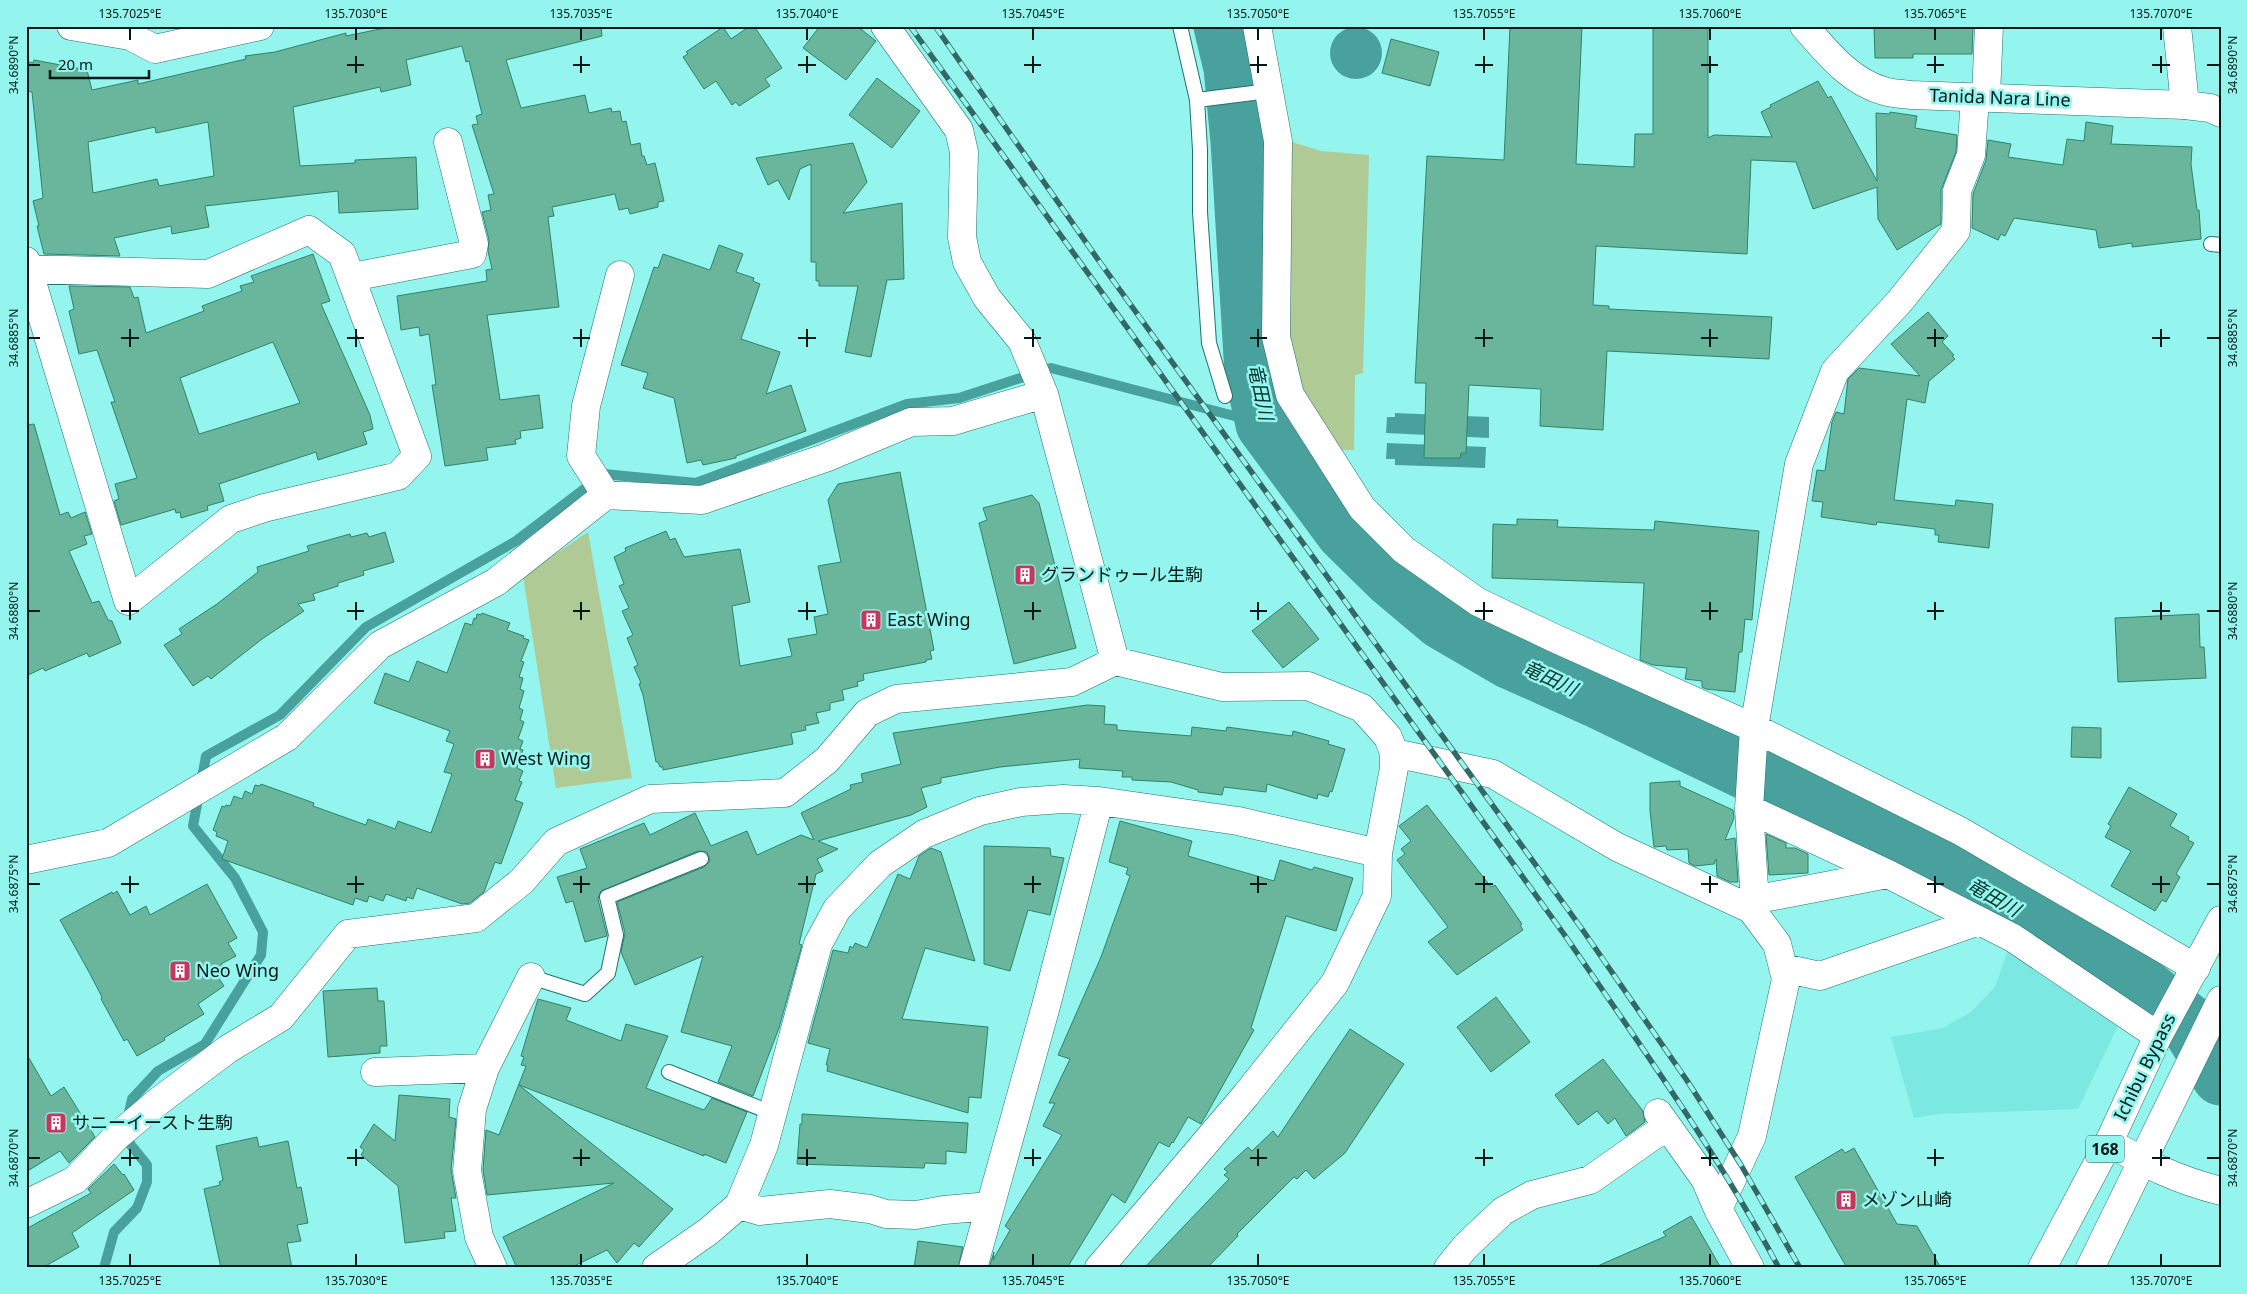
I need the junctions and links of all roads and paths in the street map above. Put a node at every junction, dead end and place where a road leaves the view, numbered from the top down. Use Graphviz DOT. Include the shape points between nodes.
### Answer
graph roads {
  1 [pos="71,26"];
  2 [pos="260,26"];
  3 [pos="885,26"];
  4 [pos="1180,26"];
  5 [pos="1257,26"];
  6 [pos="1804,26"];
  7 [pos="1989,26"];
  8 [pos="2177,26"];
  9 [pos="130,31"];
  10 [pos="1269,91"];
  11 [pos="1980,97"];
  12 [pos="1197,100"];
  13 [pos="2184,104"];
  14 [pos="2221,113"];
  15 [pos="448,142"];
  16 [pos="27,266"];
  17 [pos="620,275"];
  18 [pos="352,277"];
  19 [pos="1044,394"];
  20 [pos="1225,396"];
  21 [pos="606,495"];
  22 [pos="1115,661"];
  23 [pos="1754,728"];
  24 [pos="1394,753"];
  25 [pos="1099,801"];
  26 [pos="1749,810"];
  27 [pos="1378,853"];
  28 [pos="701,859"];
  29 [pos="26,860"];
  30 [pos="1888,874"];
  31 [pos="1754,904"];
  32 [pos="2221,920"];
  33 [pos="1979,921"];
  34 [pos="1783,968"];
  35 [pos="531,977"];
  36 [pos="2191,977"];
  37 [pos="2216,1008"];
  38 [pos="2160,1032"];
  39 [pos="485,1068"];
  40 [pos="374,1072"];
  41 [pos="669,1072"];
  42 [pos="772,1113"];
  43 [pos="2109,1142"];
  44 [pos="2142,1162"];
  45 [pos="2221,1191"];
  46 [pos="26,1204"];
  47 [pos="739,1204"];
  48 [pos="990,1206"];
  49 [pos="1718,1209"];
  50 [pos="494,1268"];
  51 [pos="656,1268"];
  52 [pos="973,1268"];
  53 [pos="1099,1268"];
  54 [pos="1448,1268"];
  55 [pos="1750,1268"];
  56 [pos="2042,1268"];
  57 [pos="2090,1268"];
  1 -- 9 [label="main road"];
  2 -- 9 [label="main road" via="155,49"];
  3 -- 19 [label="main road" via="959,130 964,152 962,237 967,262 987,298 1022,341"];
  4 -- 12 [label="lane"];
  5 -- 10 [label="main road"];
  6 -- 11 [label="main road, Tanida Nara Line" via="1838,64 1860,81 1884,91"];
  7 -- 11 [label="main road"];
  8 -- 13 [label="main road"];
  10 -- 12 [label="lane"];
  10 -- 23 [label="main road" via="1278,141 1276,337 1290,395 1362,508 1404,550 1478,602"];
  11 -- 13 [label="main road, Tanida Nara Line"];
  11 -- 23 [label="main road" via="1971,155 1957,191 1956,231 1900,301 1835,371 1799,464"];
  12 -- 20 [label="lane" via="1200,212 1209,343"];
  13 -- 14 [label="main road, Tanida Nara Line"];
  15 -- 18 [label="main road" via="474,244 472,254"];
  16 -- 18 [label="main road" via="208,274 309,230 342,254"];
  16 -- 18 [label="main road" via="128,601 232,519 264,508 398,476 417,456"];
  17 -- 21 [label="main road" via="586,406 581,456"];
  19 -- 21 [label="main road" via="953,421 911,422 824,458 702,500"];
  19 -- 22 [label="main road"];
  21 -- 29 [label="main road" via="496,582 380,645 287,737 108,843"];
  22 -- 24 [label="main road" via="1222,687 1308,686 1362,708 1388,737"];
  22 -- 46 [label="main road" via="1072,682 896,698 867,713 827,760 785,793 650,799 556,842 522,881 476,918 348,934 281,1016 228,1049 159,1101 116,1137 75,1180"];
  23 -- 26 [label="main road"];
  23 -- 36 [label="main road" via="1960,831"];
  24 -- 27 [label="main road"];
  24 -- 31 [label="main road" via="1494,774 1617,847"];
  25 -- 27 [label="main road" via="1238,822"];
  25 -- 42 [label="main road" via="1021,802 980,811 924,834 880,864 837,910 818,944"];
  25 -- 48 [label="main road" via="1049,997"];
  26 -- 30 [label="main road"];
  26 -- 31 [label="main road"];
  27 -- 53 [label="main road" via="1377,896 1335,983 1246,1095"];
  28 -- 35 [label="lane" via="607,897 616,935 608,973 585,994"];
  30 -- 31 [label="main road"];
  30 -- 33 [label="main road"];
  31 -- 34 [label="main road" via="1777,944"];
  32 -- 36 [label="main road, Ichibu Bypass / 168"];
  33 -- 34 [label="main road" via="1820,976"];
  33 -- 38 [label="main road" via="2012,938"];
  34 -- 49 [label="main road" via="1786,979 1752,1136"];
  35 -- 39 [label="main road"];
  36 -- 38 [label="main road, Ichibu Bypass / 168"];
  37 -- 44 [label="main road, 168"];
  38 -- 43 [label="main road, Ichibu Bypass / 168"];
  39 -- 40 [label="main road"];
  39 -- 50 [label="main road" via="472,1110 467,1171 479,1237"];
  41 -- 42 [label="lane"];
  42 -- 47 [label="main road" via="764,1145"];
  43 -- 44 [label="main road"];
  43 -- 56 [label="main road, Ichibu Bypass / 168"];
  44 -- 45 [label="main road" via="2187,1182"];
  44 -- 57 [label="main road, 168"];
  47 -- 48 [label="main road" via="760,1211 830,1204 886,1214 916,1215"];
  47 -- 51 [label="main road"];
  48 -- 52 [label="main road"];
  49 -- 54 [label="main road" via="1705,1179 1662,1120 1590,1180 1532,1195 1503,1211"];
  49 -- 55 [label="main road"];
}
